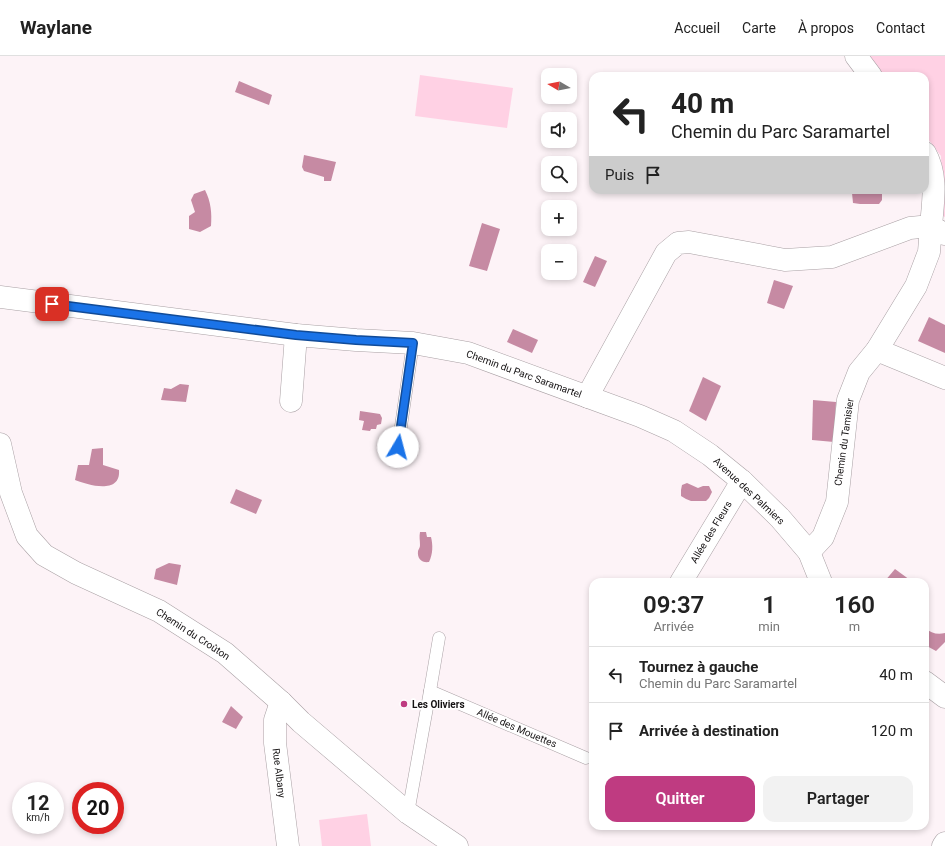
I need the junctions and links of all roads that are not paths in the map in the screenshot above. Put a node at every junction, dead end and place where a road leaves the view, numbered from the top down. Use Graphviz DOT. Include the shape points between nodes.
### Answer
graph roads {
  1 [pos="856,56"];
  2 [pos="868,72"];
  3 [pos="929,159"];
  4 [pos="938,230"];
  5 [pos="0,297"];
  6 [pos="296,335"];
  7 [pos="413,343"];
  8 [pos="877,350"];
  9 [pos="945,378"];
  10 [pos="588,397"];
  11 [pos="291,401"];
  12 [pos="0,444"];
  13 [pos="398,447"];
  14 [pos="742,481"];
  15 [pos="809,552"];
  16 [pos="683,578"];
  17 [pos="819,578"];
  18 [pos="439,638"];
  19 [pos="929,685"];
  20 [pos="430,691"];
  21 [pos="945,697"];
  22 [pos="282,702"];
  23 [pos="586,758"];
  24 [pos="408,813"];
  25 [pos="945,843"];
  26 [pos="288,846"];
  27 [pos="457,846"];
  28 [pos="942,846"];
  1 -- 2 [label="street"];
  3 -- 4 [label="street, Chemin du Tamisier" via="934,181"];
  4 -- 8 [label="street, Chemin du Tamisier" via="916,286"];
  4 -- 10 [label="street" via="910,228 832,256 785,260 689,242 678,243 666,253"];
  5 -- 6 [label="street, Chemin du Parc Saramartel"];
  6 -- 7 [label="street, Chemin du Parc Saramartel"];
  6 -- 11 [label="street"];
  7 -- 10 [label="street, Chemin du Parc Saramartel" via="468,353"];
  7 -- 13 [label="lane"];
  8 -- 9 [label="street"];
  8 -- 15 [label="street, Chemin du Tamisier" via="859,372 848,400 837,502 823,537"];
  10 -- 14 [label="street, Avenue des Palmiers" via="674,431"];
  12 -- 22 [label="street, Chemin du Croûton" via="11,493 27,536 44,555 76,573 159,611 225,653"];
  14 -- 15 [label="street, Avenue des Palmiers" via="780,518"];
  14 -- 16 [label="street, Allée des Fleurs"];
  15 -- 17 [label="street, Avenue des Palmiers"];
  18 -- 20 [label="lane"];
  19 -- 21 [label="street"];
  20 -- 23 [label="lane, Allée des Mouettes"];
  20 -- 24 [label="lane"];
  22 -- 24 [label="street, Chemin du Croûton" via="301,722"];
  22 -- 26 [label="street, Rue Albany" via="275,720 275,743"];
  24 -- 27 [label="street, Chemin du Croûton"];
  25 -- 28 [label="street"];
}
